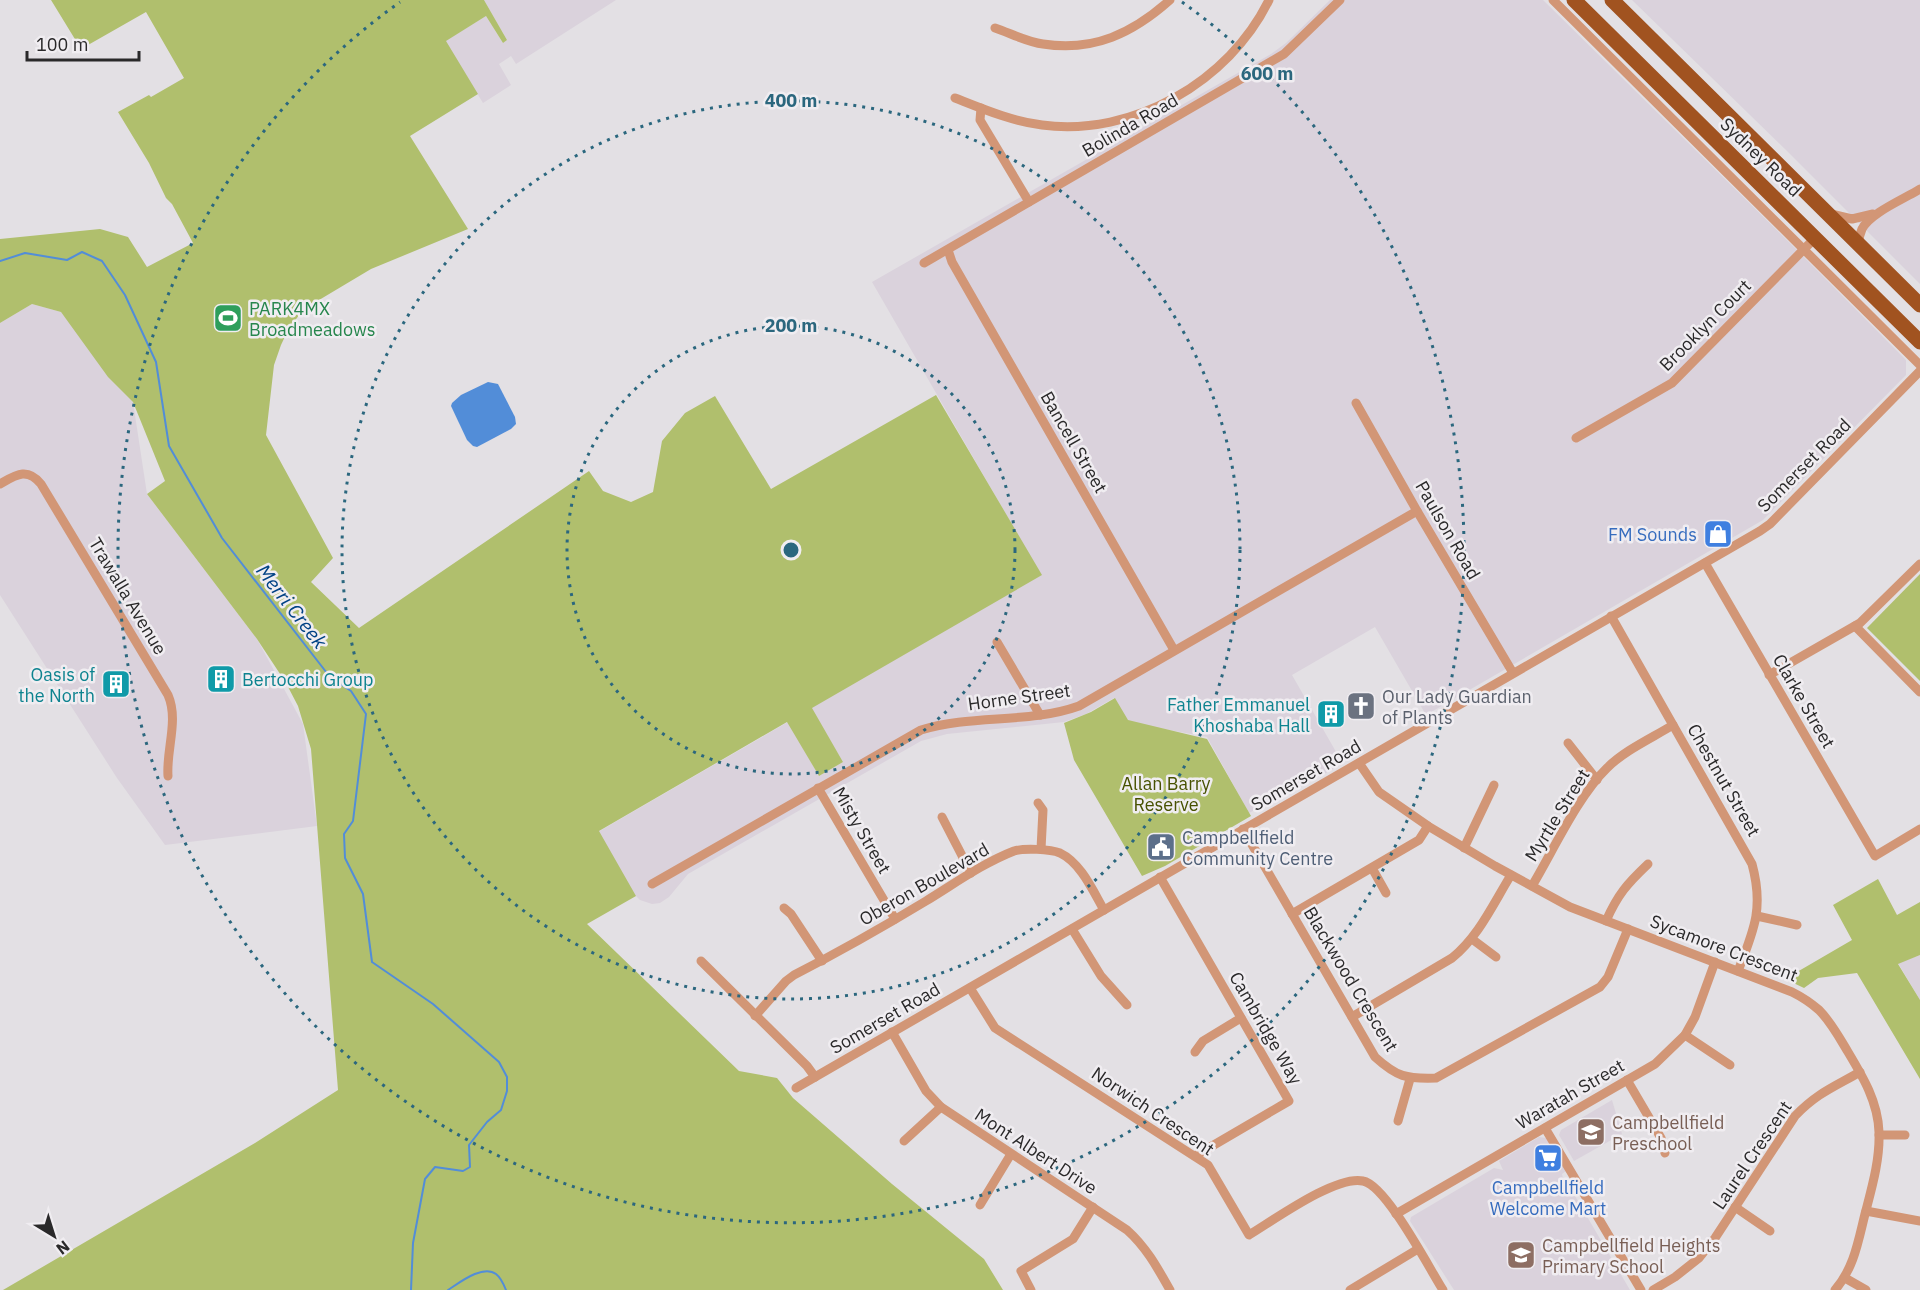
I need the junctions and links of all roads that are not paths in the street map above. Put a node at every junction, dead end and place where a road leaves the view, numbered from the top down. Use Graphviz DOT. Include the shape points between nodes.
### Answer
graph roads {
  1 [pos="1170,0"];
  2 [pos="1269,0"];
  3 [pos="1340,0"];
  4 [pos="1553,0"];
  5 [pos="1574,0"];
  6 [pos="1612,0"];
  7 [pos="995,28"];
  8 [pos="1644,69"];
  9 [pos="1632,80"];
  10 [pos="955,98"];
  11 [pos="981,108"];
  12 [pos="1920,189"];
  13 [pos="1029,202"];
  14 [pos="1886,209"];
  15 [pos="1826,212"];
  16 [pos="1810,243"];
  17 [pos="1858,243"];
  18 [pos="948,249"];
  19 [pos="924,263"];
  20 [pos="1920,305"];
  21 [pos="1895,338"];
  22 [pos="1920,342"];
  23 [pos="1920,365"];
  24 [pos="1920,370"];
  25 [pos="1356,403"];
  26 [pos="1576,438"];
  27 [pos="0,484"];
  28 [pos="1417,511"];
  29 [pos="1705,563"];
  30 [pos="1920,564"];
  31 [pos="1611,616"];
  32 [pos="1855,627"];
  33 [pos="997,642"];
  34 [pos="1174,650"];
  35 [pos="1513,674"];
  36 [pos="1769,675"];
  37 [pos="1920,692"];
  38 [pos="1040,715"];
  39 [pos="1673,725"];
  40 [pos="1568,743"];
  41 [pos="1359,763"];
  42 [pos="168,776"];
  43 [pos="1597,780"];
  44 [pos="1494,785"];
  45 [pos="818,788"];
  46 [pos="1038,803"];
  47 [pos="942,818"];
  48 [pos="1428,826"];
  49 [pos="1243,829"];
  50 [pos="1920,829"];
  51 [pos="1464,848"];
  52 [pos="1041,849"];
  53 [pos="1648,864"];
  54 [pos="1372,868"];
  55 [pos="971,873"];
  56 [pos="1511,875"];
  57 [pos="1160,877"];
  58 [pos="652,884"];
  59 [pos="1532,886"];
  60 [pos="1386,893"];
  61 [pos="784,908"];
  62 [pos="1104,910"];
  63 [pos="1292,914"];
  64 [pos="1757,916"];
  65 [pos="895,919"];
  66 [pos="1606,921"];
  67 [pos="1797,925"];
  68 [pos="1072,929"];
  69 [pos="1628,929"];
  70 [pos="1472,939"];
  71 [pos="1496,957"];
  72 [pos="701,961"];
  73 [pos="822,961"];
  74 [pos="1715,962"];
  75 [pos="1738,970"];
  76 [pos="970,988"];
  77 [pos="1127,1005"];
  78 [pos="755,1016"];
  79 [pos="1352,1017"];
  80 [pos="1241,1018"];
  81 [pos="892,1032"];
  82 [pos="1685,1035"];
  83 [pos="1195,1052"];
  84 [pos="1730,1065"];
  85 [pos="1860,1072"];
  86 [pos="815,1077"];
  87 [pos="1410,1079"];
  88 [pos="1627,1080"];
  89 [pos="796,1088"];
  90 [pos="940,1107"];
  91 [pos="1398,1121"];
  92 [pos="1545,1128"];
  93 [pos="1879,1135"];
  94 [pos="1905,1135"];
  95 [pos="904,1141"];
  96 [pos="1665,1153"];
  97 [pos="1011,1154"];
  98 [pos="1195,1156"];
  99 [pos="980,1205"];
  100 [pos="1093,1207"];
  101 [pos="1735,1207"];
  102 [pos="1866,1211"];
  103 [pos="1396,1214"];
  104 [pos="1920,1221"];
  105 [pos="1770,1231"];
  106 [pos="1418,1250"];
  107 [pos="1845,1278"];
  108 [pos="1167,1289"];
  109 [pos="1031,1290"];
  110 [pos="1350,1290"];
  111 [pos="1443,1290"];
  112 [pos="1641,1290"];
  113 [pos="1653,1290"];
  114 [pos="1835,1290"];
  115 [pos="1866,1290"];
  1 -- 7 [label="street" via="1143,22 1100,41 1042,44"];
  2 -- 11 [label="street" via="1233,51 1204,78 1167,103 1106,123 1070,127 1003,117"];
  3 -- 13 [label="street, Bolinda Road" via="1284,54"];
  4 -- 9 [label="street, Sydney Road"];
  5 -- 8 [label="highway, Sydney Road"];
  6 -- 15 [label="highway, Sydney Road"];
  8 -- 9 [label="street"];
  8 -- 16 [label="highway, Sydney Road"];
  9 -- 16 [label="street, Sydney Road"];
  10 -- 11 [label="street"];
  11 -- 13 [label="street" via="980,120"];
  12 -- 14 [label="street"];
  13 -- 18 [label="street, Bolinda Road"];
  14 -- 15 [label="street" via="1858,219"];
  14 -- 17 [label="street" via="1861,230"];
  15 -- 17 [label="highway, Sydney Road"];
  16 -- 21 [label="street, Sydney Road"];
  16 -- 22 [label="highway, Sydney Road"];
  16 -- 26 [label="street, Brooklyn Court" via="1672,383"];
  17 -- 20 [label="highway, Sydney Road"];
  18 -- 19 [label="street, Bolinda Road"];
  18 -- 34 [label="street, Bancell Street" via="952,263"];
  21 -- 22 [label="street, Sydney Road"];
  21 -- 23 [label="street, Sydney Road"];
  24 -- 29 [label="street, Somerset Road" via="1770,524"];
  25 -- 28 [label="street, Paulson Road"];
  27 -- 42 [label="street, Trawalla Avenue" via="24,473 41,484 168,696 173,713"];
  28 -- 34 [label="street, Horne Street"];
  28 -- 35 [label="street, Paulson Road"];
  29 -- 31 [label="street, Somerset Road"];
  29 -- 36 [label="street, Clarke Street"];
  30 -- 32 [label="street"];
  31 -- 35 [label="street, Somerset Road"];
  31 -- 39 [label="street, Chestnut Street"];
  32 -- 36 [label="street"];
  32 -- 37 [label="street"];
  33 -- 38 [label="street"];
  34 -- 38 [label="street, Horne Street" via="1079,706"];
  35 -- 41 [label="street, Somerset Road"];
  36 -- 50 [label="street, Clarke Street" via="1875,856"];
  38 -- 45 [label="street, Horne Street" via="921,730"];
  39 -- 43 [label="street, Myrtle Street" via="1616,760"];
  39 -- 64 [label="street, Chestnut Street" via="1749,858 1757,881"];
  40 -- 43 [label="street"];
  41 -- 48 [label="street, Sycamore Crescent" via="1380,792"];
  41 -- 49 [label="street, Somerset Road"];
  43 -- 59 [label="street, Myrtle Street"];
  44 -- 51 [label="street"];
  45 -- 58 [label="street, Horne Street"];
  45 -- 65 [label="street, Misty Street"];
  46 -- 52 [label="street" via="1043,810"];
  47 -- 55 [label="street"];
  48 -- 51 [label="street, Sycamore Crescent"];
  48 -- 54 [label="street" via="1419,840"];
  49 -- 57 [label="street, Somerset Road"];
  49 -- 63 [label="street, Blackwood Crescent"];
  51 -- 56 [label="street, Sycamore Crescent"];
  52 -- 55 [label="street, Oberon Boulevard" via="1016,850"];
  52 -- 62 [label="street, Oberon Boulevard" via="1061,854 1075,865"];
  53 -- 66 [label="street" via="1616,898"];
  54 -- 60 [label="street"];
  54 -- 63 [label="street"];
  55 -- 65 [label="street, Oberon Boulevard"];
  56 -- 59 [label="street, Sycamore Crescent"];
  56 -- 70 [label="street"];
  57 -- 62 [label="street, Somerset Road"];
  57 -- 80 [label="street, Cambridge Way"];
  59 -- 66 [label="street, Sycamore Crescent"];
  61 -- 73 [label="street"];
  62 -- 68 [label="street, Somerset Road"];
  63 -- 79 [label="street, Blackwood Crescent"];
  64 -- 67 [label="street"];
  64 -- 75 [label="street, Chestnut Street"];
  65 -- 73 [label="street, Oberon Boulevard"];
  66 -- 69 [label="street, Sycamore Crescent"];
  68 -- 76 [label="street, Somerset Road"];
  68 -- 77 [label="street" via="1101,976"];
  69 -- 74 [label="street, Sycamore Crescent"];
  69 -- 87 [label="street" via="1600,987 1436,1078"];
  70 -- 71 [label="street"];
  70 -- 79 [label="street" via="1452,958"];
  72 -- 78 [label="street"];
  73 -- 78 [label="street, Oberon Boulevard" via="786,981"];
  74 -- 75 [label="street, Sycamore Crescent"];
  74 -- 82 [label="street, Waratah Street"];
  75 -- 85 [label="street, Sycamore Crescent" via="1792,992 1818,1009 1835,1029"];
  76 -- 81 [label="street, Somerset Road"];
  76 -- 98 [label="street, Norwich Crescent" via="995,1028"];
  78 -- 86 [label="street"];
  79 -- 87 [label="street, Blackwood Crescent" via="1375,1057"];
  80 -- 83 [label="street" via="1203,1041"];
  80 -- 98 [label="street, Cambridge Way" via="1289,1101"];
  81 -- 86 [label="street, Somerset Road"];
  81 -- 90 [label="street, Mont Albert Drive" via="926,1091"];
  82 -- 84 [label="street"];
  82 -- 88 [label="street, Waratah Street" via="1655,1064"];
  85 -- 93 [label="street, Sycamore Crescent" via="1874,1102"];
  85 -- 101 [label="street, Laurel Crescent" via="1827,1089 1795,1116"];
  86 -- 89 [label="street, Somerset Road"];
  87 -- 91 [label="street"];
  88 -- 92 [label="street, Waratah Street"];
  88 -- 96 [label="street" via="1661,1138"];
  90 -- 95 [label="street"];
  90 -- 97 [label="street, Mont Albert Drive"];
  92 -- 103 [label="street, Waratah Street"];
  92 -- 112 [label="street"];
  93 -- 94 [label="street"];
  93 -- 102 [label="street, Sycamore Crescent"];
  97 -- 99 [label="street"];
  97 -- 100 [label="street, Mont Albert Drive"];
  98 -- 103 [label="street, Norwich Crescent" via="1208,1165 1249,1234 1330,1186 1351,1180 1374,1185"];
  100 -- 108 [label="street, Mont Albert Drive" via="1140,1242"];
  100 -- 109 [label="street" via="1073,1239 1021,1271"];
  101 -- 105 [label="street"];
  101 -- 113 [label="street, Laurel Crescent" via="1699,1258"];
  102 -- 104 [label="street"];
  102 -- 107 [label="street, Sycamore Crescent"];
  103 -- 106 [label="street"];
  106 -- 110 [label="street"];
  106 -- 111 [label="street"];
  107 -- 114 [label="street, Sycamore Crescent"];
  107 -- 115 [label="street"];
}
